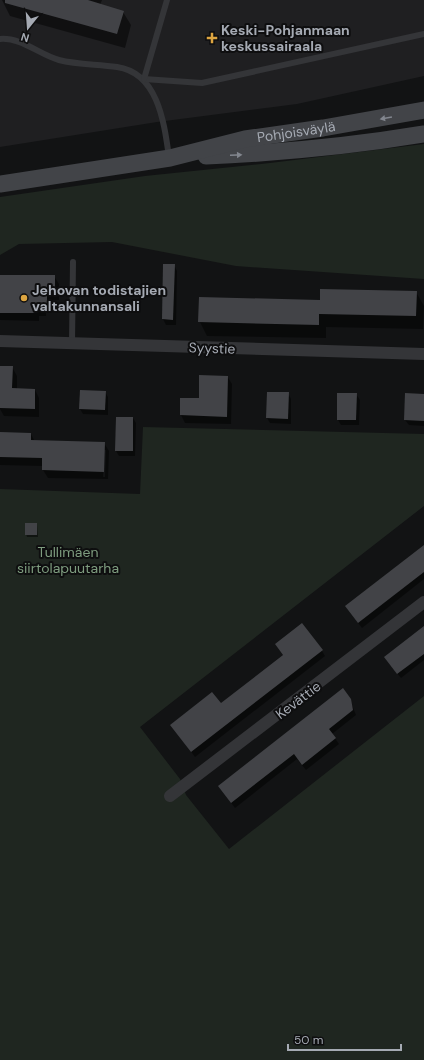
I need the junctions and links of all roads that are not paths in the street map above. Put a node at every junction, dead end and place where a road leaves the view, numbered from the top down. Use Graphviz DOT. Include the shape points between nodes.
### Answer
graph roads {
  1 [pos="167,0"];
  2 [pos="424,34"];
  3 [pos="0,39"];
  4 [pos="144,79"];
  5 [pos="424,110"];
  6 [pos="424,134"];
  7 [pos="170,158"];
  8 [pos="0,184"];
  9 [pos="73,262"];
  10 [pos="0,341"];
  11 [pos="72,343"];
  12 [pos="424,354"];
  13 [pos="424,602"];
  14 [pos="170,796"];
  1 -- 4 [label="lane"];
  2 -- 4 [label="lane" via="202,83"];
  3 -- 4 [label="lane" via="16,41 58,60 128,69"];
  4 -- 7 [label="lane" via="161,117"];
  5 -- 7 [label="main road, Pohjoisväylä, one-way" via="245,139"];
  7 -- 6 [label="main road, Pohjoisväylä, one-way" via="250,155"];
  7 -- 8 [label="main road, Pohjoisväylä"];
  9 -- 11 [label="lane"];
  10 -- 11 [label="street, Syystie"];
  11 -- 12 [label="street, Syystie"];
  13 -- 14 [label="street, Kevättie"];
}
